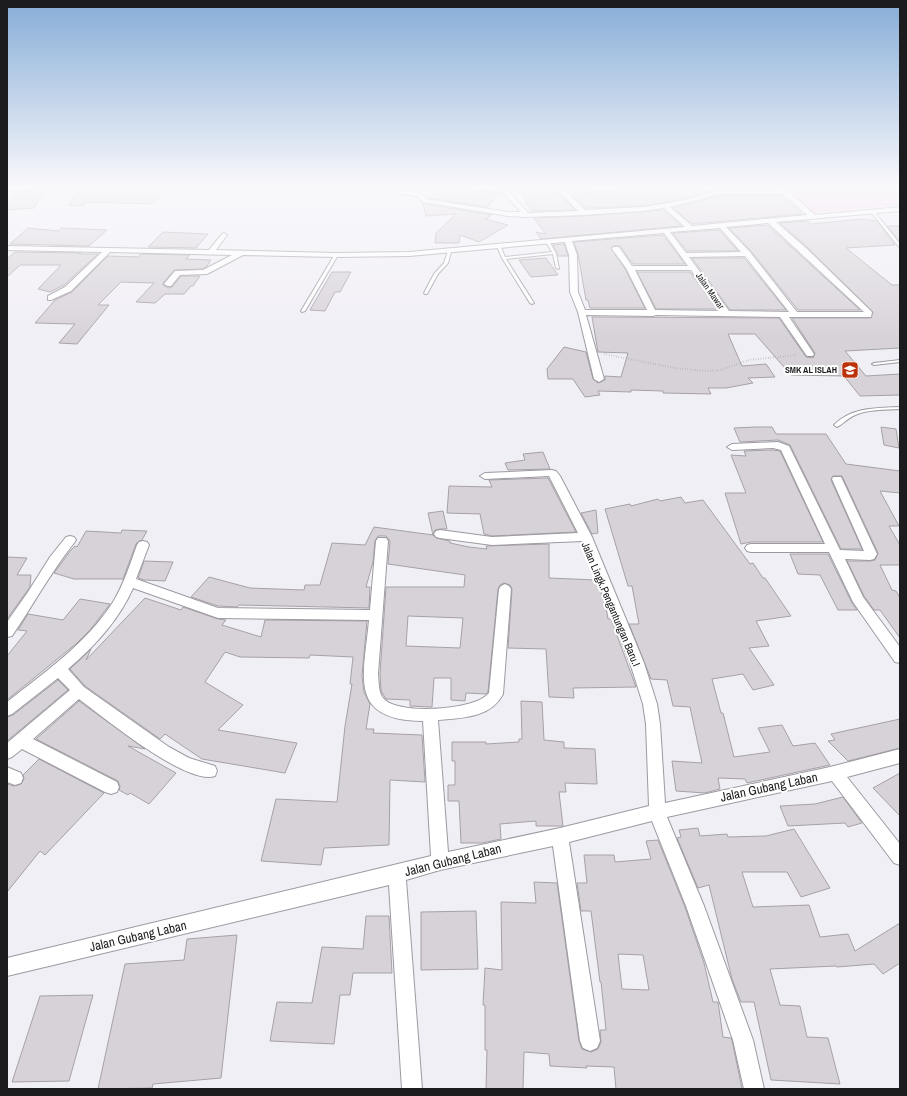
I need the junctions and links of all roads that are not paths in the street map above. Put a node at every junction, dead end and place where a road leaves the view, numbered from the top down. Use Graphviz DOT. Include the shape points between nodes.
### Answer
graph roads {
  1 [pos="223,236"];
  2 [pos="616,236"];
  3 [pos="670,236"];
  4 [pos="731,236"];
  5 [pos="787,236"];
  6 [pos="892,236"];
  7 [pos="568,241"];
  8 [pos="548,242"];
  9 [pos="499,246"];
  10 [pos="900,246"];
  11 [pos="7,248"];
  12 [pos="616,249"];
  13 [pos="108,250"];
  14 [pos="211,252"];
  15 [pos="449,252"];
  16 [pos="241,253"];
  17 [pos="554,253"];
  18 [pos="747,254"];
  19 [pos="336,255"];
  20 [pos="685,255"];
  21 [pos="504,258"];
  22 [pos="558,268"];
  23 [pos="630,268"];
  24 [pos="694,268"];
  25 [pos="168,284"];
  26 [pos="426,293"];
  27 [pos="51,298"];
  28 [pos="532,303"];
  29 [pos="303,311"];
  30 [pos="582,312"];
  31 [pos="726,313"];
  32 [pos="782,313"];
  33 [pos="794,313"];
  34 [pos="653,314"];
  35 [pos="810,354"];
  36 [pos="900,361"];
  37 [pos="874,364"];
  38 [pos="599,379"];
  39 [pos="900,408"];
  40 [pos="837,425"];
  41 [pos="732,447"];
  42 [pos="485,476"];
  43 [pos="837,479"];
  44 [pos="440,534"];
  45 [pos="586,537"];
  46 [pos="70,540"];
  47 [pos="382,541"];
  48 [pos="143,545"];
  49 [pos="751,548"];
  50 [pos="835,551"];
  51 [pos="130,582"];
  52 [pos="505,589"];
  53 [pos="376,615"];
  54 [pos="7,632"];
  55 [pos="900,658"];
  56 [pos="58,668"];
  57 [pos="79,692"];
  58 [pos="7,710"];
  59 [pos="430,715"];
  60 [pos="20,740"];
  61 [pos="7,752"];
  62 [pos="900,756"];
  63 [pos="209,771"];
  64 [pos="835,773"];
  65 [pos="111,787"];
  66 [pos="657,812"];
  67 [pos="560,836"];
  68 [pos="900,857"];
  69 [pos="440,862"];
  70 [pos="397,874"];
  71 [pos="7,967"];
  72 [pos="590,1041"];
  73 [pos="412,1089"];
  74 [pos="754,1089"];
  1 -- 14 [label="street"];
  2 -- 7 [label="street"];
  3 -- 20 [label="street, Jalan Mawar"];
  4 -- 18 [label="street"];
  5 -- 33 [label="street" via="869,314"];
  6 -- 10 [label="lane"];
  7 -- 8 [label="street"];
  7 -- 30 [label="street" via="573,255 574,292"];
  8 -- 9 [label="street"];
  8 -- 17 [label="lane"];
  9 -- 15 [label="street"];
  9 -- 21 [label="lane"];
  11 -- 13 [label="street"];
  12 -- 23 [label="street"];
  13 -- 14 [label="street"];
  13 -- 27 [label="street" via="68,289"];
  14 -- 16 [label="street"];
  15 -- 19 [label="street"];
  15 -- 26 [label="lane" via="446,262"];
  16 -- 19 [label="street"];
  16 -- 25 [label="street" via="204,272 178,273"];
  17 -- 21 [label="lane"];
  17 -- 22 [label="lane"];
  18 -- 20 [label="street"];
  18 -- 33 [label="street"];
  19 -- 29 [label="lane"];
  20 -- 24 [label="street, Jalan Mawar"];
  21 -- 28 [label="lane"];
  23 -- 24 [label="street"];
  23 -- 34 [label="street"];
  24 -- 31 [label="street, Jalan Mawar"];
  30 -- 34 [label="street"];
  30 -- 38 [label="street"];
  31 -- 32 [label="street"];
  31 -- 34 [label="street"];
  32 -- 33 [label="street"];
  32 -- 35 [label="street"];
  36 -- 37 [label="lane"];
  39 -- 40 [label="lane" via="857,411 846,416"];
  41 -- 50 [label="street" via="778,445 785,448"];
  42 -- 45 [label="street" via="552,473"];
  43 -- 50 [label="street" via="871,554 865,556"];
  44 -- 45 [label="street, Jalan Lingk.Pengantungan Baru.I" via="492,541"];
  45 -- 66 [label="street, Jalan Lingk.Pengantungan Baru.I" via="637,664 650,704"];
  46 -- 54 [label="street"];
  47 -- 53 [label="street"];
  48 -- 51 [label="street"];
  49 -- 50 [label="street"];
  50 -- 55 [label="street" via="862,605"];
  51 -- 53 [label="street" via="218,613"];
  51 -- 56 [label="street" via="103,627 82,649"];
  52 -- 59 [label="street" via="496,694 493,701 484,706"];
  53 -- 59 [label="street" via="371,674 376,699 381,706 394,711 411,715"];
  56 -- 57 [label="street"];
  56 -- 58 [label="street"];
  57 -- 60 [label="street"];
  57 -- 63 [label="street" via="164,752 185,764"];
  59 -- 69 [label="street"];
  60 -- 61 [label="street"];
  60 -- 65 [label="street"];
  62 -- 64 [label="street, Jalan Gubang Laban"];
  64 -- 66 [label="street, Jalan Gubang Laban"];
  64 -- 68 [label="street"];
  66 -- 67 [label="street, Jalan Gubang Laban"];
  66 -- 74 [label="street, Jalan Lingk.Pengantungan Baru.I" via="695,906 740,1033"];
  67 -- 69 [label="street, Jalan Gubang Laban"];
  67 -- 72 [label="street"];
  69 -- 70 [label="street, Jalan Gubang Laban"];
  70 -- 71 [label="street, Jalan Gubang Laban"];
  70 -- 73 [label="street"];
}
